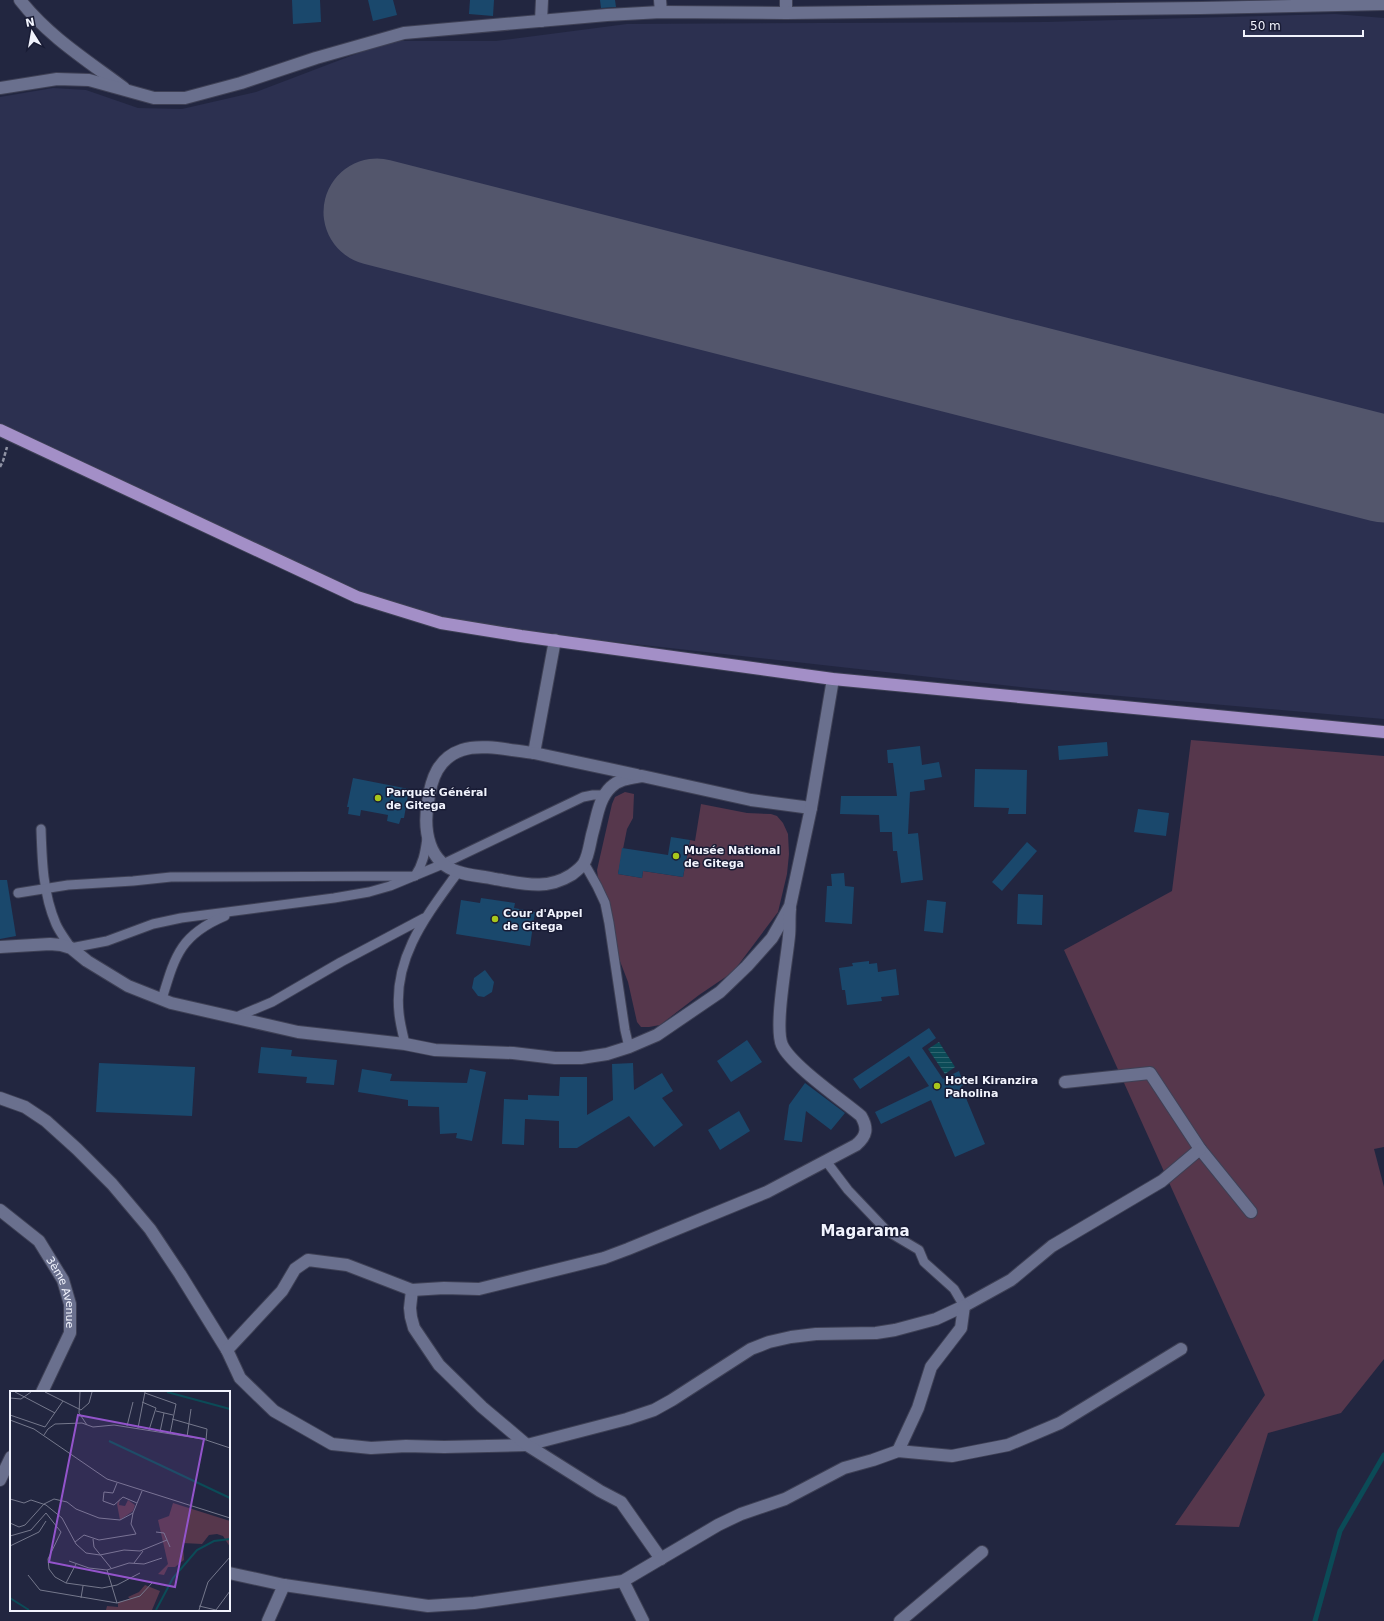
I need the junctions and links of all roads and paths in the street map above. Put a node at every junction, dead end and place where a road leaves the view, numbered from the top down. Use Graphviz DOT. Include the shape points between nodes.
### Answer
graph roads {
  1 [pos="20,0"];
  2 [pos="542,0"];
  3 [pos="786,0"];
  4 [pos="1201,4"];
  5 [pos="1384,4"];
  6 [pos="1010,5"];
  7 [pos="661,6"];
  8 [pos="902,6"];
  9 [pos="786,13"];
  10 [pos="541,21"];
  11 [pos="0,88"];
  12 [pos="128,91"];
  13 [pos="5,433"];
  14 [pos="0,467"];
  15 [pos="555,640"];
  16 [pos="833,679"];
  17 [pos="1384,732"];
  18 [pos="534,753"];
  19 [pos="642,776"];
  20 [pos="604,795"];
  21 [pos="811,808"];
  22 [pos="41,829"];
  23 [pos="427,837"];
  24 [pos="584,863"];
  25 [pos="443,864"];
  26 [pos="458,872"];
  27 [pos="415,876"];
  28 [pos="46,888"];
  29 [pos="18,894"];
  30 [pos="790,906"];
  31 [pos="235,911"];
  32 [pos="424,918"];
  33 [pos="0,947"];
  34 [pos="71,948"];
  35 [pos="162,1000"];
  36 [pos="234,1018"];
  37 [pos="405,1044"];
  38 [pos="629,1047"];
  39 [pos="1065,1082"];
  40 [pos="0,1098"];
  41 [pos="1200,1150"];
  42 [pos="826,1161"];
  43 [pos="0,1210"];
  44 [pos="1251,1212"];
  45 [pos="412,1290"];
  46 [pos="964,1306"];
  47 [pos="1181,1349"];
  48 [pos="227,1350"];
  49 [pos="42,1391"];
  50 [pos="527,1445"];
  51 [pos="898,1452"];
  52 [pos="10,1459"];
  53 [pos="0,1480"];
  54 [pos="982,1552"];
  55 [pos="661,1559"];
  56 [pos="230,1573"];
  57 [pos="623,1581"];
  58 [pos="284,1585"];
  59 [pos="268,1621"];
  60 [pos="643,1621"];
  61 [pos="900,1621"];
  1 -- 12 [label="street" via="30,14 68,47"];
  2 -- 10 [label="street"];
  3 -- 9 [label="street"];
  4 -- 5 [label="street"];
  4 -- 6 [label="street"];
  6 -- 8 [label="street"];
  7 -- 9 [label="street"];
  7 -- 10 [label="street" via="607,15"];
  8 -- 9 [label="street"];
  10 -- 12 [label="street" via="404,33 185,98 154,98"];
  11 -- 12 [label="street" via="57,79 89,80"];
  13 -- 14 [label="path" via="3,461"];
  13 -- 15 [label="main road" via="357,597 441,622"];
  15 -- 16 [label="main road"];
  15 -- 18 [label="street"];
  16 -- 17 [label="main road"];
  16 -- 21 [label="street"];
  18 -- 19 [label="street"];
  18 -- 23 [label="street" via="477,747 462,750 449,757 437,770 431,783 425,816"];
  19 -- 20 [label="street" via="624,779 612,786"];
  19 -- 21 [label="street" via="751,800"];
  20 -- 24 [label="street"];
  20 -- 25 [label="lane" via="583,797"];
  21 -- 30 [label="street"];
  22 -- 28 [label="lane"];
  23 -- 25 [label="street" via="432,852"];
  23 -- 27 [label="lane" via="425,855"];
  24 -- 26 [label="street" via="562,880 548,885 533,885"];
  24 -- 38 [label="lane" via="605,903 624,1030"];
  25 -- 26 [label="street"];
  25 -- 27 [label="lane"];
  26 -- 32 [label="lane"];
  27 -- 28 [label="lane" via="171,877"];
  27 -- 31 [label="lane" via="369,892"];
  28 -- 29 [label="lane"];
  28 -- 34 [label="lane" via="57,925"];
  30 -- 38 [label="street" via="772,938 720,992 657,1035"];
  30 -- 42 [label="street" via="779,1034 782,1044 787,1054 800,1067 861,1116 866,1130 863,1139 856,1145"];
  31 -- 34 [label="lane" via="153,924 107,941"];
  31 -- 35 [label="lane" via="200,928 185,942 170,973"];
  32 -- 36 [label="lane" via="272,1002"];
  32 -- 37 [label="lane" via="400,972 399,1014"];
  33 -- 34 [label="street" via="50,944"];
  34 -- 35 [label="street" via="128,986"];
  35 -- 36 [label="street"];
  36 -- 37 [label="street" via="298,1032"];
  37 -- 38 [label="street" via="435,1050 513,1053 555,1058 588,1057"];
  39 -- 41 [label="street" via="1150,1073"];
  40 -- 48 [label="street" via="25,1107 46,1121 112,1184 150,1229"];
  41 -- 44 [label="street"];
  41 -- 46 [label="street" via="1162,1181 1052,1246 1011,1280"];
  42 -- 45 [label="street" via="767,1192 604,1258 478,1289"];
  42 -- 46 [label="lane" via="848,1190 887,1231 919,1250 924,1262 954,1288"];
  43 -- 49 [label="street, 3ème Avenue" via="39,1242 63,1280 70,1304 70,1333"];
  45 -- 48 [label="street" via="346,1265 308,1260 295,1269 282,1290"];
  45 -- 50 [label="street" via="410,1317 414,1328 439,1365 482,1407"];
  46 -- 50 [label="street" via="936,1319 895,1330 876,1333 816,1334 769,1342 751,1349 654,1410"];
  46 -- 51 [label="street" via="961,1328 931,1367 918,1408"];
  47 -- 51 [label="street" via="1060,1423 1008,1445 952,1456"];
  48 -- 50 [label="street" via="240,1378 274,1411 332,1444 370,1448"];
  50 -- 55 [label="street" via="622,1502"];
  51 -- 55 [label="street" via="844,1468 785,1499 741,1514"];
  52 -- 53 [label="street"];
  54 -- 61 [label="street"];
  55 -- 57 [label="street"];
  56 -- 58 [label="street"];
  57 -- 58 [label="street" via="502,1599 428,1606"];
  57 -- 60 [label="street"];
  58 -- 59 [label="street"];
}
